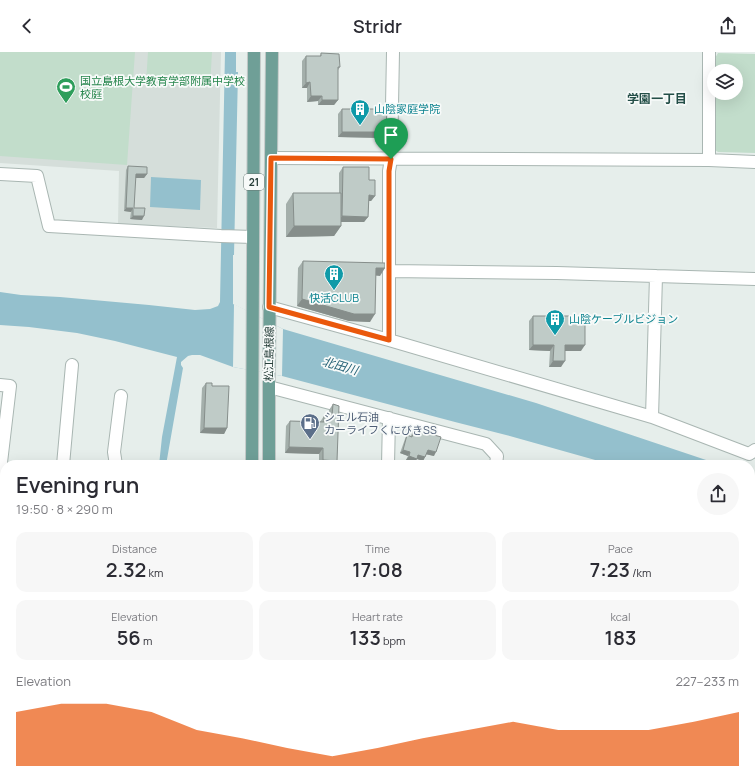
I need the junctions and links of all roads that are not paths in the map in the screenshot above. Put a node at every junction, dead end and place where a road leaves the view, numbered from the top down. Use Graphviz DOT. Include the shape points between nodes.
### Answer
graph roads {
  1 [pos="254,52"];
  2 [pos="272,52"];
  3 [pos="393,52"];
  4 [pos="709,52"];
  5 [pos="271,158"];
  6 [pos="391,159"];
  7 [pos="709,160"];
  8 [pos="755,162"];
  9 [pos="0,174"];
  10 [pos="253,237"];
  11 [pos="389,270"];
  12 [pos="656,276"];
  13 [pos="755,279"];
  14 [pos="270,312"];
  15 [pos="389,340"];
  16 [pos="72,365"];
  17 [pos="269,383"];
  18 [pos="0,385"];
  19 [pos="121,396"];
  20 [pos="652,417"];
  21 [pos="389,418"];
  22 [pos="755,450"];
  23 [pos="1,460"];
  24 [pos="63,460"];
  25 [pos="115,460"];
  26 [pos="252,460"];
  27 [pos="269,460"];
  28 [pos="388,460"];
  29 [pos="497,460"];
  1 -- 10 [label="main road, 松江島根線 / 21"];
  2 -- 5 [label="main road, 松江島根線 / 21"];
  3 -- 6 [label="street"];
  4 -- 7 [label="street"];
  5 -- 6 [label="street"];
  5 -- 14 [label="main road, 松江島根線 / 21"];
  6 -- 7 [label="street"];
  6 -- 11 [label="street"];
  7 -- 8 [label="street"];
  9 -- 10 [label="street" via="37,176 49,226"];
  10 -- 26 [label="main road, 松江島根線 / 21"];
  11 -- 12 [label="street"];
  11 -- 15 [label="street"];
  12 -- 13 [label="street"];
  12 -- 20 [label="street"];
  14 -- 15 [label="street"];
  14 -- 17 [label="main road, 松江島根線 / 21"];
  15 -- 20 [label="street"];
  16 -- 24 [label="street"];
  17 -- 21 [label="street"];
  17 -- 27 [label="main road, 松江島根線 / 21"];
  18 -- 23 [label="street" via="10,386"];
  19 -- 25 [label="street"];
  20 -- 22 [label="street" via="749,454"];
  21 -- 28 [label="street"];
  21 -- 29 [label="street" via="486,444 497,456"];
}
